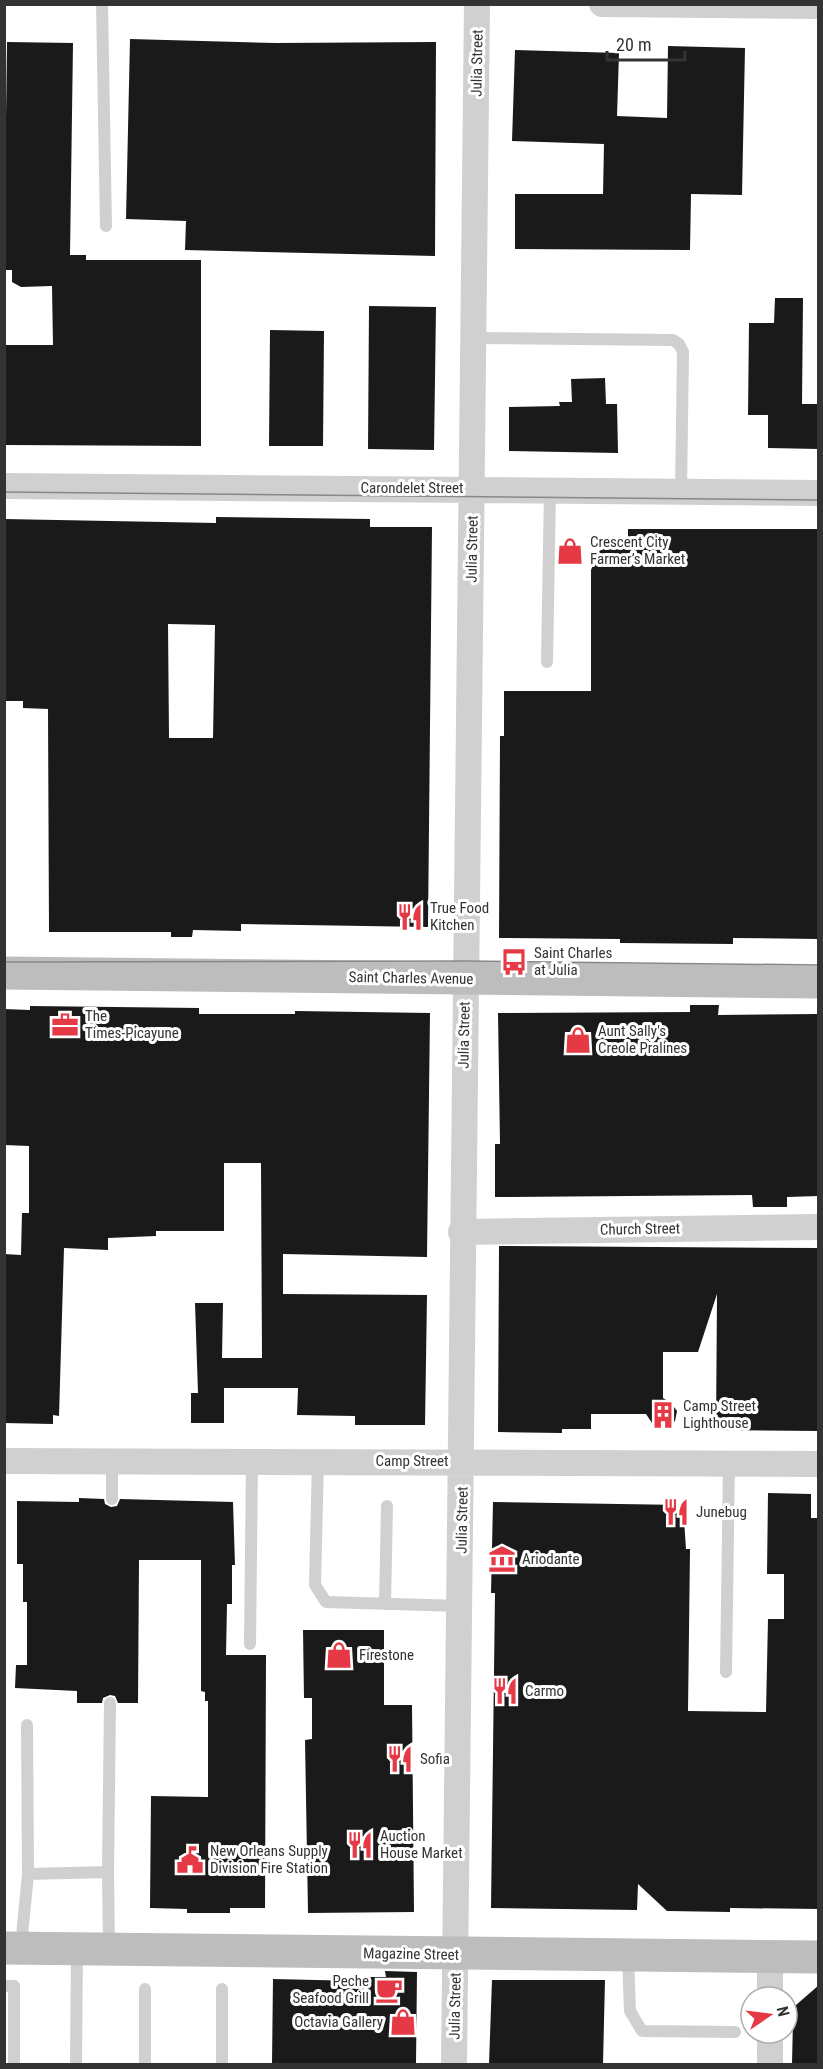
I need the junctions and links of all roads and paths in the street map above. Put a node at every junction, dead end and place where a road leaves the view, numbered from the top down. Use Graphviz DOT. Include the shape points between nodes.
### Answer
graph roads {
  1 [pos="102,4"];
  2 [pos="477,4"];
  3 [pos="602,4"];
  4 [pos="780,5"];
  5 [pos="819,6"];
  6 [pos="106,226"];
  7 [pos="474,338"];
  8 [pos="4,486"];
  9 [pos="472,489"];
  10 [pos="550,490"];
  11 [pos="681,491"];
  12 [pos="819,493"];
  13 [pos="547,662"];
  14 [pos="4,974"];
  15 [pos="465,979"];
  16 [pos="819,982"];
  17 [pos="819,1227"];
  18 [pos="461,1232"];
  19 [pos="252,1460"];
  20 [pos="318,1460"];
  21 [pos="4,1461"];
  22 [pos="112,1461"];
  23 [pos="463,1461"];
  24 [pos="729,1463"];
  25 [pos="819,1464"];
  26 [pos="112,1499"];
  27 [pos="387,1506"];
  28 [pos="385,1604"];
  29 [pos="460,1606"];
  30 [pos="250,1644"];
  31 [pos="726,1672"];
  32 [pos="110,1703"];
  33 [pos="27,1725"];
  34 [pos="108,1872"];
  35 [pos="28,1874"];
  36 [pos="13,1948"];
  37 [pos="93,1950"];
  38 [pos="456,1955"];
  39 [pos="628,1956"];
  40 [pos="771,1957"];
  41 [pos="819,1957"];
  42 [pos="770,1985"];
  43 [pos="4,1986"];
  44 [pos="146,1989"];
  45 [pos="222,1989"];
  46 [pos="735,2032"];
  47 [pos="770,2045"];
  48 [pos="14,2064"];
  49 [pos="76,2064"];
  50 [pos="145,2064"];
  51 [pos="222,2064"];
  52 [pos="454,2064"];
  53 [pos="770,2064"];
  1 -- 6 [label="lane"];
  2 -- 7 [label="street, Julia Street"];
  3 -- 4 [label="street"];
  4 -- 5 [label="street"];
  7 -- 9 [label="street, Julia Street"];
  7 -- 11 [label="lane" via="673,340 680,344"];
  8 -- 9 [label="street, Carondelet Street"];
  9 -- 10 [label="street, Carondelet Street"];
  9 -- 15 [label="street, Julia Street"];
  10 -- 11 [label="street, Carondelet Street"];
  10 -- 13 [label="lane"];
  11 -- 12 [label="street, Carondelet Street"];
  14 -- 15 [label="street, Saint Charles Avenue"];
  15 -- 16 [label="street, Saint Charles Avenue"];
  15 -- 18 [label="street, Julia Street"];
  17 -- 18 [label="street, Church Street"];
  18 -- 23 [label="street, Julia Street"];
  19 -- 20 [label="street, Camp Street"];
  19 -- 22 [label="street, Camp Street"];
  19 -- 30 [label="lane"];
  20 -- 23 [label="street, Camp Street"];
  20 -- 28 [label="lane" via="315,1585 326,1602"];
  21 -- 22 [label="street, Camp Street"];
  22 -- 26 [label="lane"];
  23 -- 24 [label="street, Camp Street"];
  23 -- 29 [label="street, Julia Street"];
  24 -- 25 [label="street, Camp Street"];
  24 -- 31 [label="lane"];
  27 -- 28 [label="lane"];
  28 -- 29 [label="lane"];
  29 -- 38 [label="street, Julia Street"];
  32 -- 34 [label="lane"];
  33 -- 35 [label="lane"];
  34 -- 35 [label="lane"];
  34 -- 37 [label="lane"];
  35 -- 36 [label="lane"];
  36 -- 37 [label="street, Magazine Street"];
  37 -- 38 [label="street, Magazine Street"];
  37 -- 49 [label="lane"];
  38 -- 39 [label="street, Magazine Street"];
  38 -- 52 [label="street, Julia Street"];
  39 -- 40 [label="street, Magazine Street"];
  39 -- 46 [label="lane" via="630,2011 642,2031"];
  40 -- 41 [label="street, Magazine Street"];
  40 -- 42 [label="street"];
  43 -- 48 [label="lane" via="14,1986"];
  44 -- 50 [label="lane"];
  45 -- 51 [label="lane"];
  47 -- 53 [label="street"];
}
